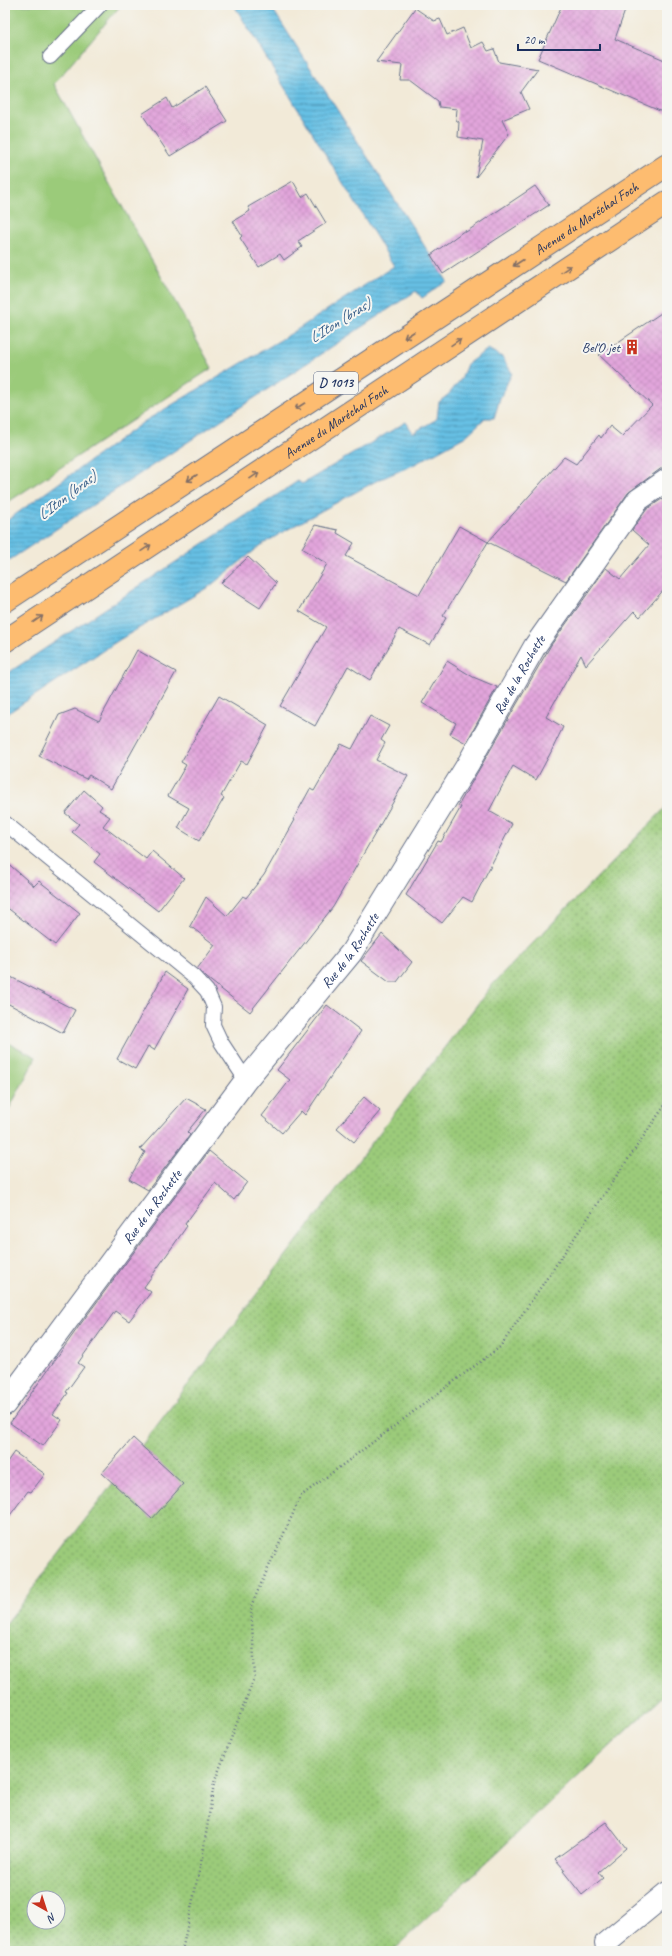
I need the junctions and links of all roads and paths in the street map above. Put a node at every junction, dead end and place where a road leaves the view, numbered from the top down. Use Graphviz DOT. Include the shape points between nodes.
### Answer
graph roads {
  1 [pos="100,5"];
  2 [pos="50,57"];
  3 [pos="667,165"];
  4 [pos="667,202"];
  5 [pos="667,480"];
  6 [pos="5,601"];
  7 [pos="5,641"];
  8 [pos="5,823"];
  9 [pos="246,1080"];
  10 [pos="667,1102"];
  11 [pos="5,1404"];
  12 [pos="667,1893"];
  13 [pos="606,1943"];
  14 [pos="182,1951"];
  1 -- 2 [label="lane"];
  3 -- 6 [label="main road, Avenue du Maréchal Foch / D 1013, one-way"];
  7 -- 4 [label="main road, Avenue du Maréchal Foch / D 1013, one-way"];
  5 -- 9 [label="street, Rue de la Rochette" via="638,500 572,591 534,646 468,764 351,953"];
  8 -- 9 [label="lane" via="194,977 207,991 214,1007 213,1026"];
  9 -- 11 [label="street, Rue de la Rochette"];
  10 -- 14 [label="path" via="500,1347 301,1496 251,1606 255,1676 214,1783 203,1853"];
  12 -- 13 [label="street"];
}
